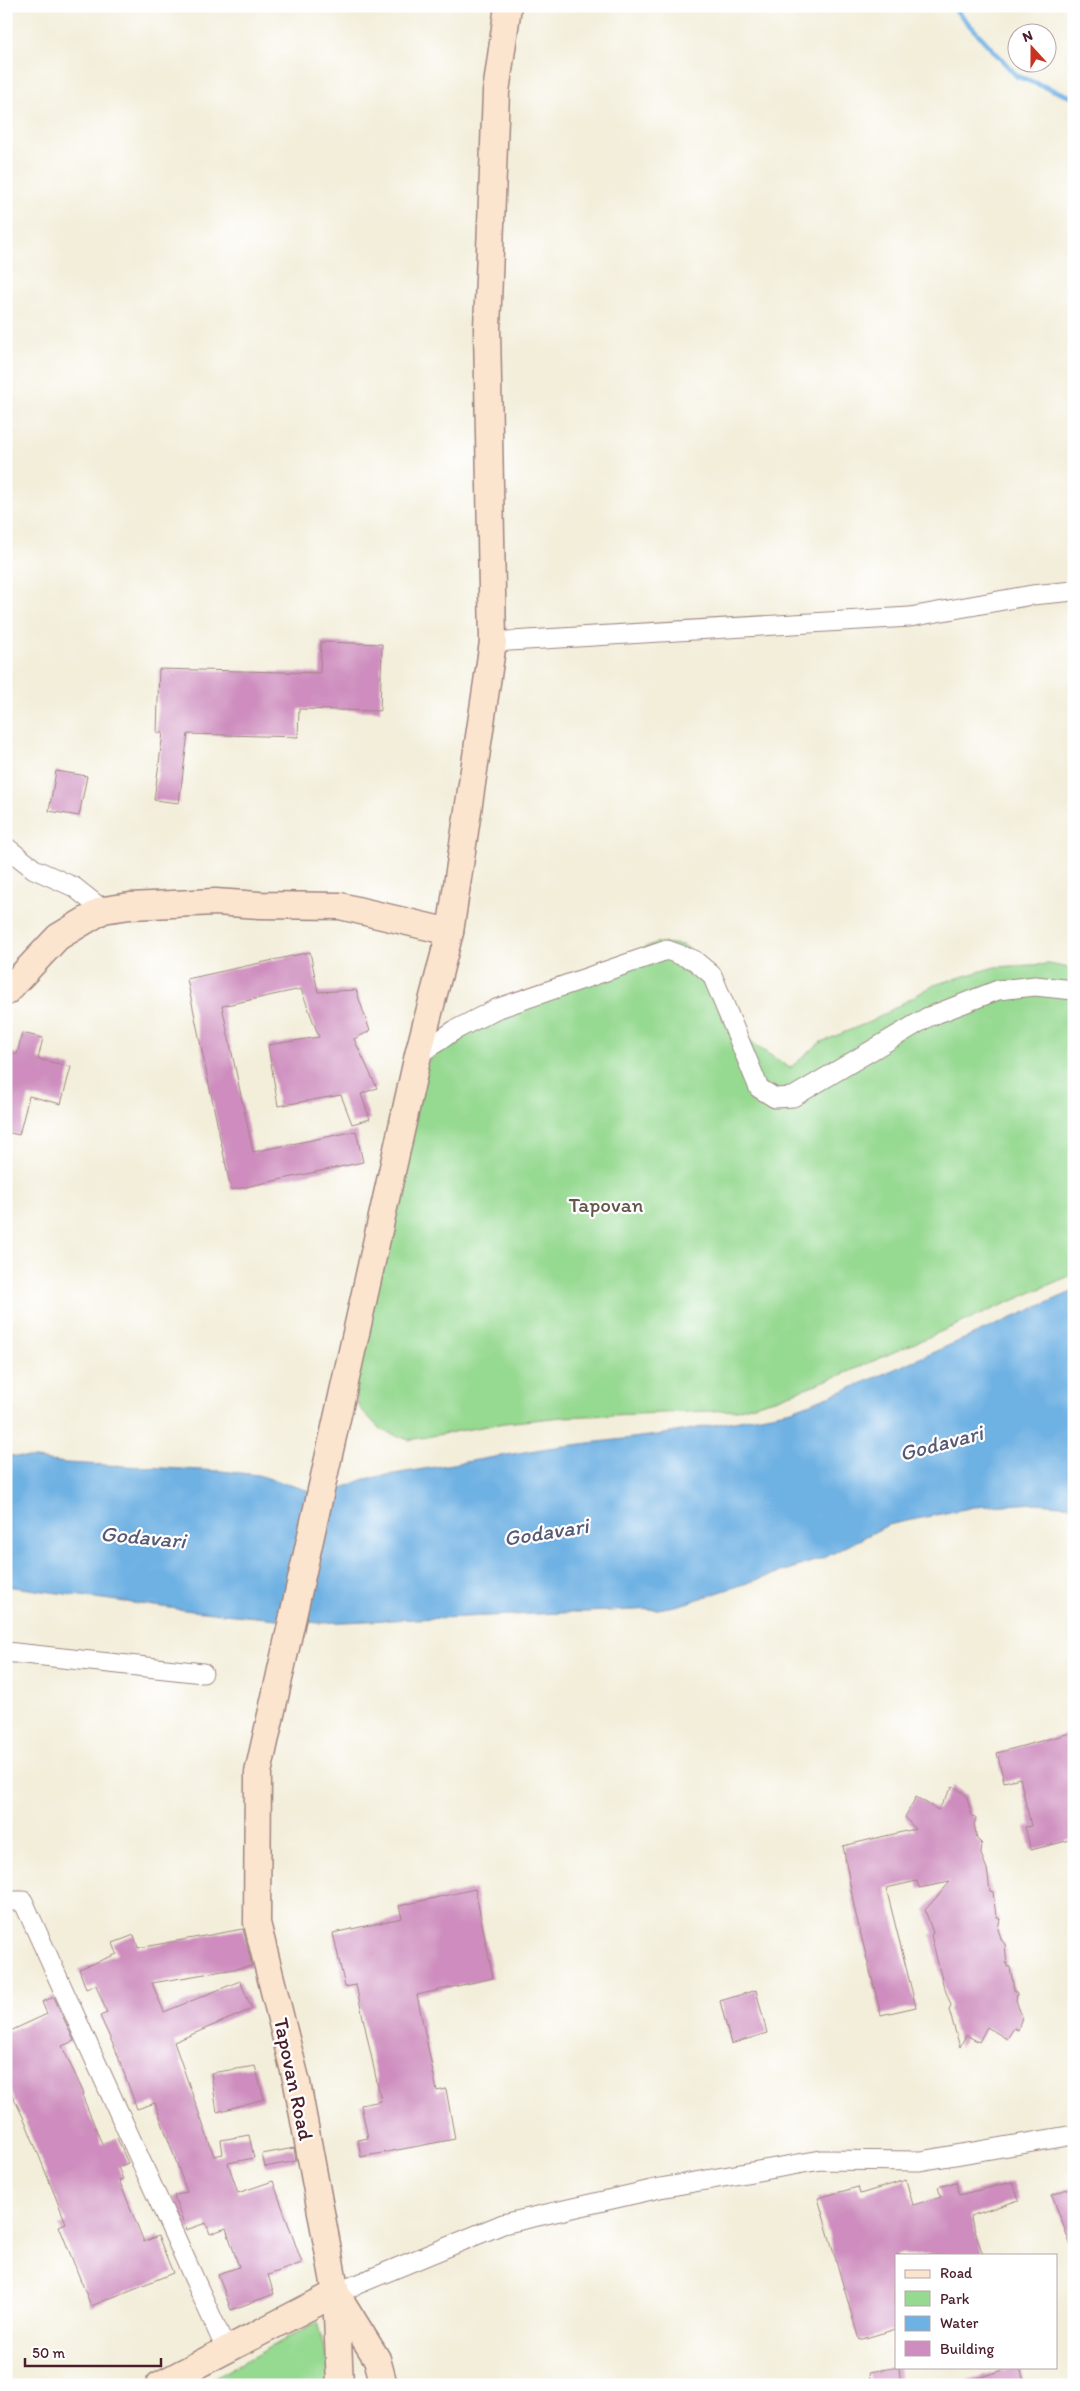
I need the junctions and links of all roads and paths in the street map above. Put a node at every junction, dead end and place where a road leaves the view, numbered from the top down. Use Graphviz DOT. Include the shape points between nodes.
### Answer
graph roads {
  1 [pos="508,6"];
  2 [pos="1074,591"];
  3 [pos="493,642"];
  4 [pos="6,847"];
  5 [pos="103,910"];
  6 [pos="450,932"];
  7 [pos="1074,990"];
  8 [pos="6,992"];
  9 [pos="418,1055"];
  10 [pos="6,1652"];
  11 [pos="203,1673"];
  12 [pos="6,1901"];
  13 [pos="1074,2135"];
  14 [pos="336,2293"];
  15 [pos="226,2349"];
  16 [pos="159,2385"];
  17 [pos="340,2385"];
  18 [pos="384,2385"];
  1 -- 3 [label="main road, Tapovan Road" via="496,92 486,329"];
  2 -- 3 [label="street" via="1032,595 910,617"];
  3 -- 6 [label="main road, Tapovan Road"];
  4 -- 5 [label="street" via="34,869 74,887"];
  5 -- 6 [label="main road" via="215,902 340,906"];
  5 -- 8 [label="main road" via="58,937"];
  6 -- 9 [label="main road, Tapovan Road"];
  7 -- 9 [label="street" via="1035,986 998,990 928,1017 793,1097 775,1098 759,1088 712,975 694,960 667,950 496,1009 455,1030"];
  9 -- 14 [label="main road, Tapovan Road" via="258,1773 257,1923 297,2083"];
  10 -- 11 [label="street"];
  12 -- 15 [label="street" via="22,1901"];
  13 -- 14 [label="street" via="920,2161 821,2160 660,2188 503,2224"];
  14 -- 15 [label="main road"];
  14 -- 17 [label="main road, Tapovan Road"];
  14 -- 18 [label="main road" via="377,2359"];
  15 -- 16 [label="main road"];
}
